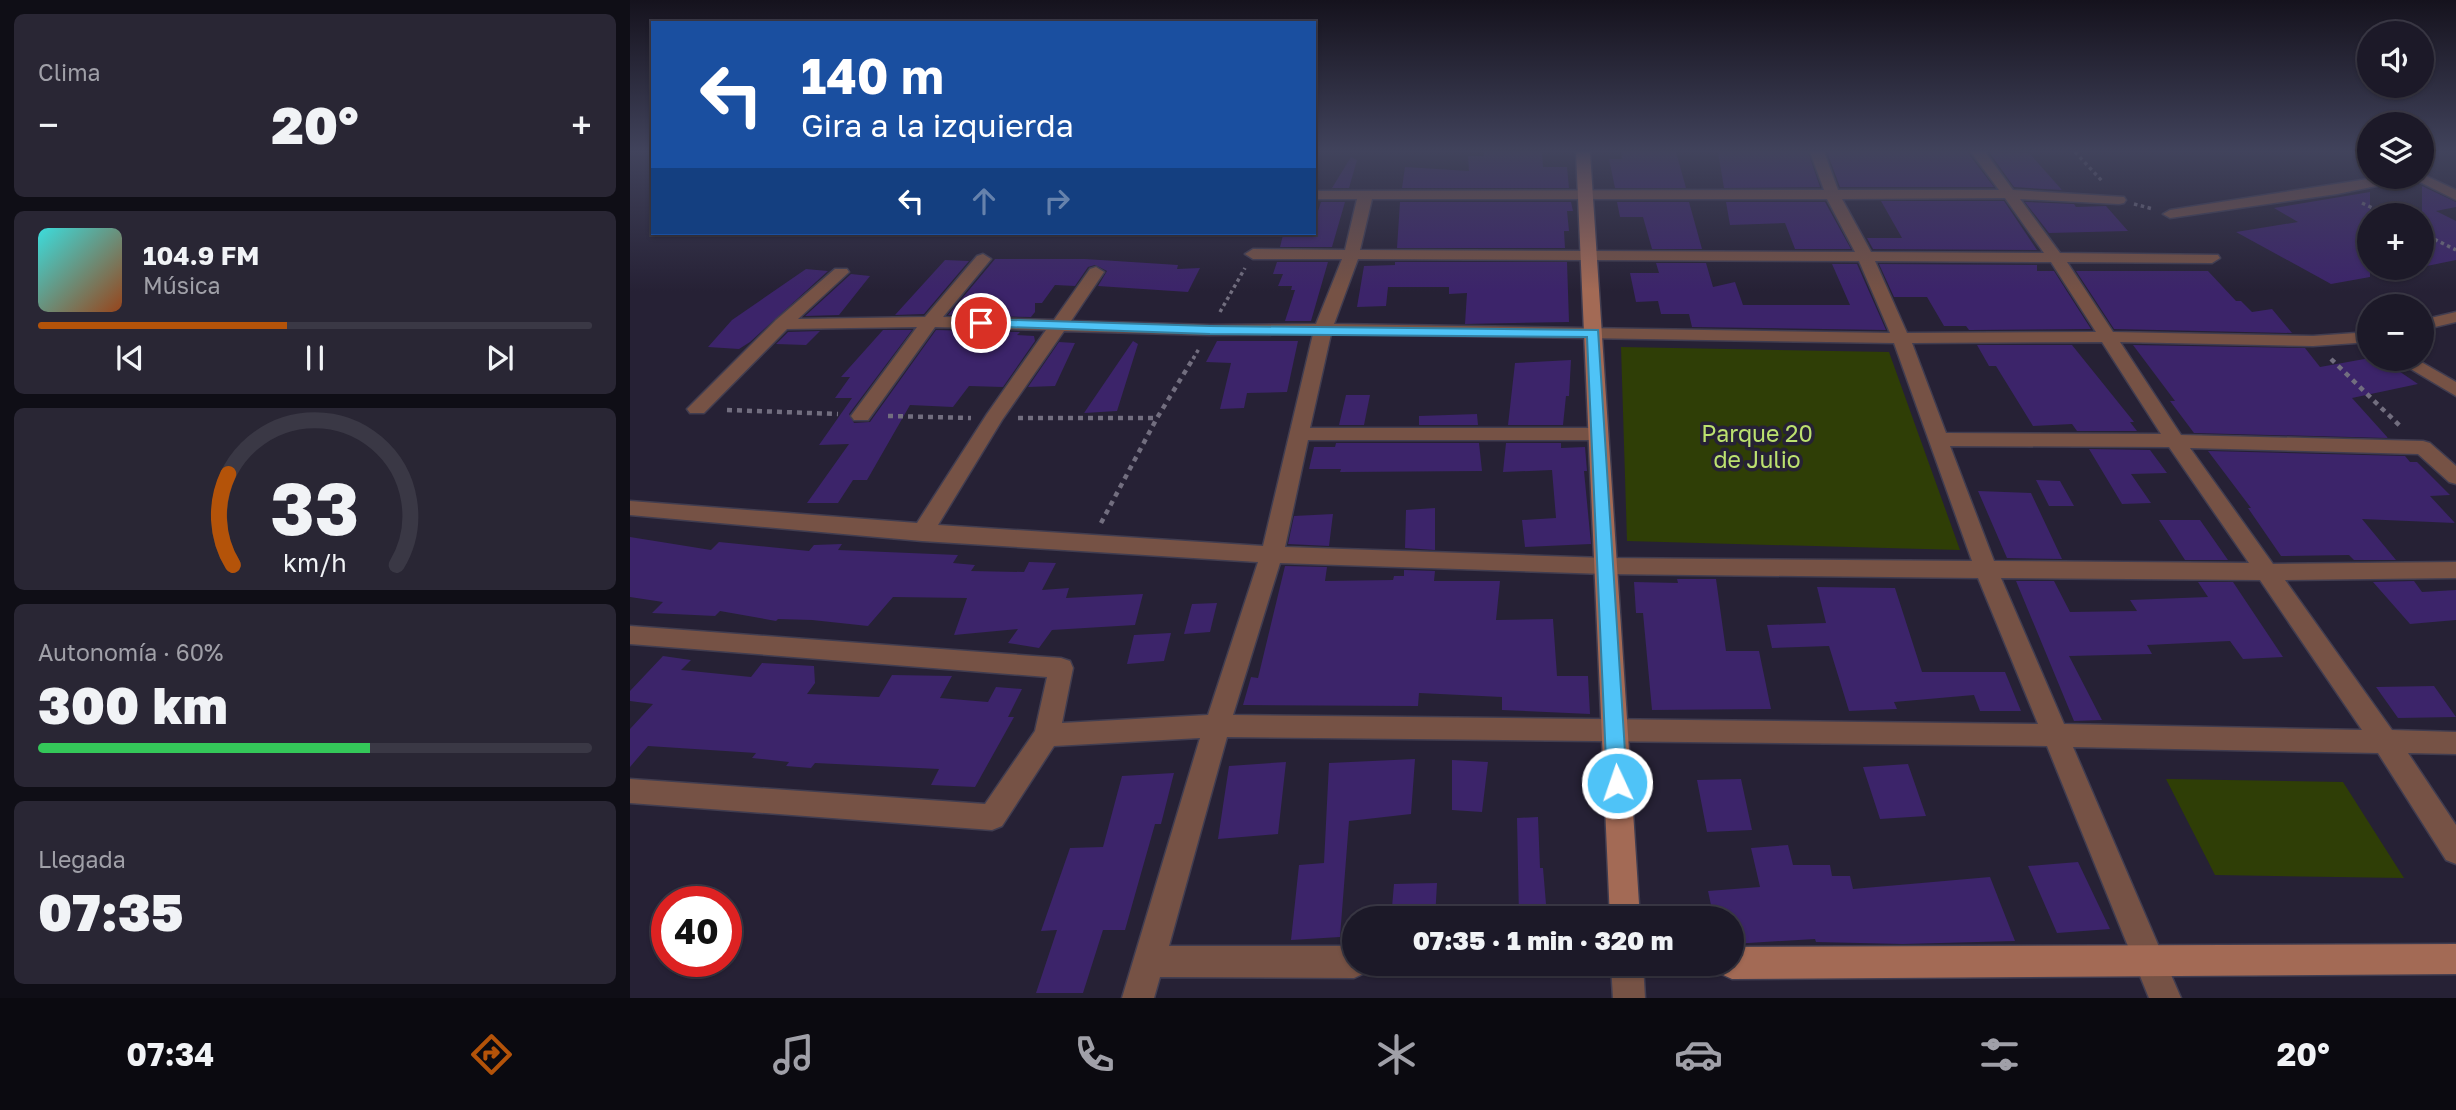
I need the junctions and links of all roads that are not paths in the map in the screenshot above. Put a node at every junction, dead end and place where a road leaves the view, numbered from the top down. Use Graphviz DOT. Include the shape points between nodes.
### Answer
graph roads {
  1 [pos="1365,199"];
  2 [pos="1586,199"];
  3 [pos="1834,199"];
  4 [pos="2013,199"];
  5 [pos="2093,199"];
  6 [pos="2277,199"];
  7 [pos="2119,200"];
  8 [pos="2170,214"];
  9 [pos="1253,254"];
  10 [pos="1351,256"];
  11 [pos="1589,256"];
  12 [pos="1866,258"];
  13 [pos="2212,258"];
  14 [pos="983,259"];
  15 [pos="2057,259"];
  16 [pos="841,272"];
  17 [pos="1096,272"];
  18 [pos="2456,317"];
  19 [pos="929,322"];
  20 [pos="2434,322"];
  21 [pos="782,324"];
  22 [pos="1058,324"];
  23 [pos="1323,329"];
  24 [pos="1593,333"];
  25 [pos="2110,337"];
  26 [pos="1901,338"];
  27 [pos="2357,339"];
  28 [pos="2424,371"];
  29 [pos="2456,390"];
  30 [pos="697,409"];
  31 [pos="861,416"];
  32 [pos="1299,434"];
  33 [pos="1598,434"];
  34 [pos="1939,439"];
  35 [pos="2175,441"];
  36 [pos="2456,477"];
  37 [pos="630,509"];
  38 [pos="922,533"];
  39 [pos="1272,555"];
  40 [pos="1605,566"];
  41 [pos="1986,569"];
  42 [pos="2456,570"];
  43 [pos="2267,572"];
  44 [pos="630,635"];
  45 [pos="1217,726"];
  46 [pos="1614,729"];
  47 [pos="1046,735"];
  48 [pos="2057,735"];
  49 [pos="2386,743"];
  50 [pos="2456,743"];
  51 [pos="630,791"];
  52 [pos="2456,850"];
  53 [pos="1624,906"];
  54 [pos="2456,959"];
  55 [pos="1148,961"];
  56 [pos="2150,961"];
  57 [pos="1342,962"];
  58 [pos="1744,963"];
  59 [pos="1628,976"];
  60 [pos="1138,998"];
  61 [pos="1629,998"];
  62 [pos="2165,998"];
  1 -- 10 [label="street"];
  2 -- 11 [label="street"];
  3 -- 12 [label="street"];
  4 -- 15 [label="street"];
  5 -- 7 [label="street"];
  6 -- 8 [label="street"];
  9 -- 10 [label="street"];
  10 -- 11 [label="street"];
  10 -- 23 [label="street"];
  11 -- 12 [label="street"];
  11 -- 24 [label="street"];
  12 -- 15 [label="street"];
  12 -- 26 [label="street"];
  13 -- 15 [label="street"];
  14 -- 19 [label="street"];
  15 -- 25 [label="street"];
  16 -- 21 [label="street"];
  17 -- 22 [label="street"];
  18 -- 20 [label="street"];
  19 -- 21 [label="street"];
  19 -- 22 [label="street"];
  19 -- 31 [label="street"];
  21 -- 30 [label="street"];
  22 -- 23 [label="street"];
  22 -- 38 [label="street"];
  23 -- 24 [label="street"];
  23 -- 32 [label="street"];
  24 -- 26 [label="street"];
  24 -- 33 [label="street"];
  25 -- 26 [label="street"];
  25 -- 27 [label="street"];
  25 -- 35 [label="street"];
  26 -- 34 [label="street"];
  28 -- 29 [label="street"];
  32 -- 33 [label="street"];
  32 -- 39 [label="street"];
  33 -- 40 [label="street"];
  34 -- 35 [label="street"];
  34 -- 41 [label="street"];
  35 -- 36 [label="street" via="2423,448"];
  35 -- 43 [label="street"];
  37 -- 38 [label="street"];
  38 -- 39 [label="street"];
  39 -- 40 [label="street"];
  39 -- 45 [label="street"];
  40 -- 41 [label="street"];
  40 -- 46 [label="street"];
  41 -- 43 [label="street"];
  41 -- 48 [label="street"];
  42 -- 43 [label="street"];
  43 -- 49 [label="street"];
  44 -- 47 [label="street" via="1061,668"];
  45 -- 46 [label="street"];
  45 -- 47 [label="street"];
  45 -- 55 [label="street"];
  46 -- 48 [label="street"];
  46 -- 53 [label="street"];
  47 -- 51 [label="street" via="992,817"];
  48 -- 49 [label="street"];
  48 -- 56 [label="street"];
  49 -- 50 [label="street"];
  49 -- 52 [label="street"];
  54 -- 56 [label="street"];
  55 -- 57 [label="street"];
  55 -- 60 [label="street"];
  56 -- 58 [label="street"];
  56 -- 62 [label="street"];
  59 -- 61 [label="street"];
}
